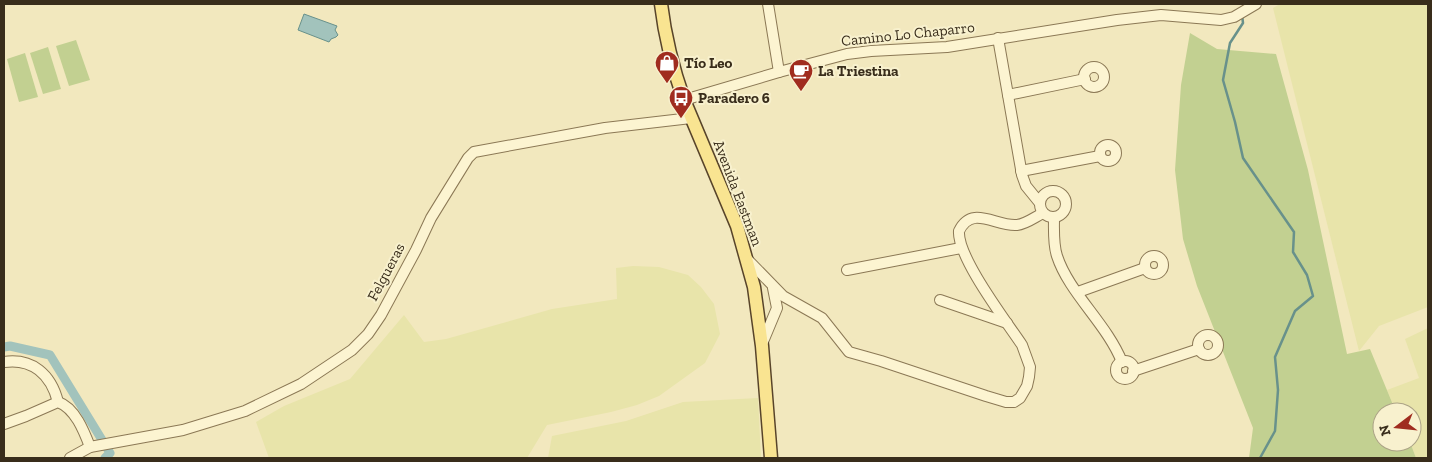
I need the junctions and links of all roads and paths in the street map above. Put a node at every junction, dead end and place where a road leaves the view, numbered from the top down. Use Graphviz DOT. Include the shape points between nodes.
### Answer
graph roads {
  1 [pos="661,4"];
  2 [pos="768,4"];
  3 [pos="1256,4"];
  4 [pos="998,38"];
  5 [pos="778,72"];
  6 [pos="1085,79"];
  7 [pos="1008,95"];
  8 [pos="684,100"];
  9 [pos="692,118"];
  10 [pos="1100,156"];
  11 [pos="1021,171"];
  12 [pos="1039,202"];
  13 [pos="1043,213"];
  14 [pos="1054,218"];
  15 [pos="961,248"];
  16 [pos="746,258"];
  17 [pos="1145,268"];
  18 [pos="847,270"];
  19 [pos="772,284"];
  20 [pos="1078,292"];
  21 [pos="940,300"];
  22 [pos="798,305"];
  23 [pos="775,317"];
  24 [pos="1007,323"];
  25 [pos="762,346"];
  26 [pos="1199,349"];
  27 [pos="4,362"];
  28 [pos="1122,362"];
  29 [pos="1134,371"];
  30 [pos="58,402"];
  31 [pos="4,424"];
  32 [pos="93,447"];
  33 [pos="70,458"];
  34 [pos="771,458"];
  1 -- 8 [label="main road, Avenida Eastman" via="669,51"];
  2 -- 5 [label="street"];
  3 -- 4 [label="street, Camino Lo Chaparro" via="1234,17 1221,20 1160,15"];
  4 -- 5 [label="street, Camino Lo Chaparro" via="948,47 847,54"];
  4 -- 7 [label="street"];
  5 -- 8 [label="street, Camino Lo Chaparro"];
  6 -- 7 [label="street"];
  7 -- 11 [label="street"];
  8 -- 9 [label="main road, Avenida Eastman"];
  9 -- 16 [label="main road, Avenida Eastman" via="737,226"];
  9 -- 32 [label="street, Felgueras" via="605,128 474,152 431,218 381,315 352,350 300,384 245,411 183,430"];
  10 -- 11 [label="street"];
  11 -- 12 [label="street" via="1026,186"];
  12 -- 13 [label="street"];
  12 -- 14 [label="street" via="1050,191 1062,194 1065,210"];
  13 -- 14 [label="street"];
  13 -- 15 [label="street" via="1018,225 978,217 971,219 958,231"];
  14 -- 20 [label="street" via="1057,256"];
  15 -- 18 [label="street"];
  15 -- 24 [label="street"];
  16 -- 19 [label="street"];
  16 -- 25 [label="main road, Avenida Eastman" via="758,310"];
  17 -- 20 [label="street"];
  19 -- 22 [label="street"];
  19 -- 23 [label="street" via="778,308"];
  20 -- 28 [label="street" via="1118,350"];
  21 -- 24 [label="street"];
  22 -- 23 [label="street"];
  22 -- 24 [label="street" via="822,318 849,352 992,398 1014,402 1027,386 1030,367 1022,345"];
  23 -- 25 [label="street"];
  25 -- 34 [label="main road, Avenida Eastman"];
  26 -- 29 [label="street"];
  27 -- 30 [label="street" via="28,363 40,370 52,386"];
  28 -- 29 [label="street" via="1130,363"];
  28 -- 29 [label="street" via="1116,370 1120,377 1128,378"];
  30 -- 31 [label="street"];
  30 -- 32 [label="street" via="69,408"];
  32 -- 33 [label="street, Felgueras"];
}
